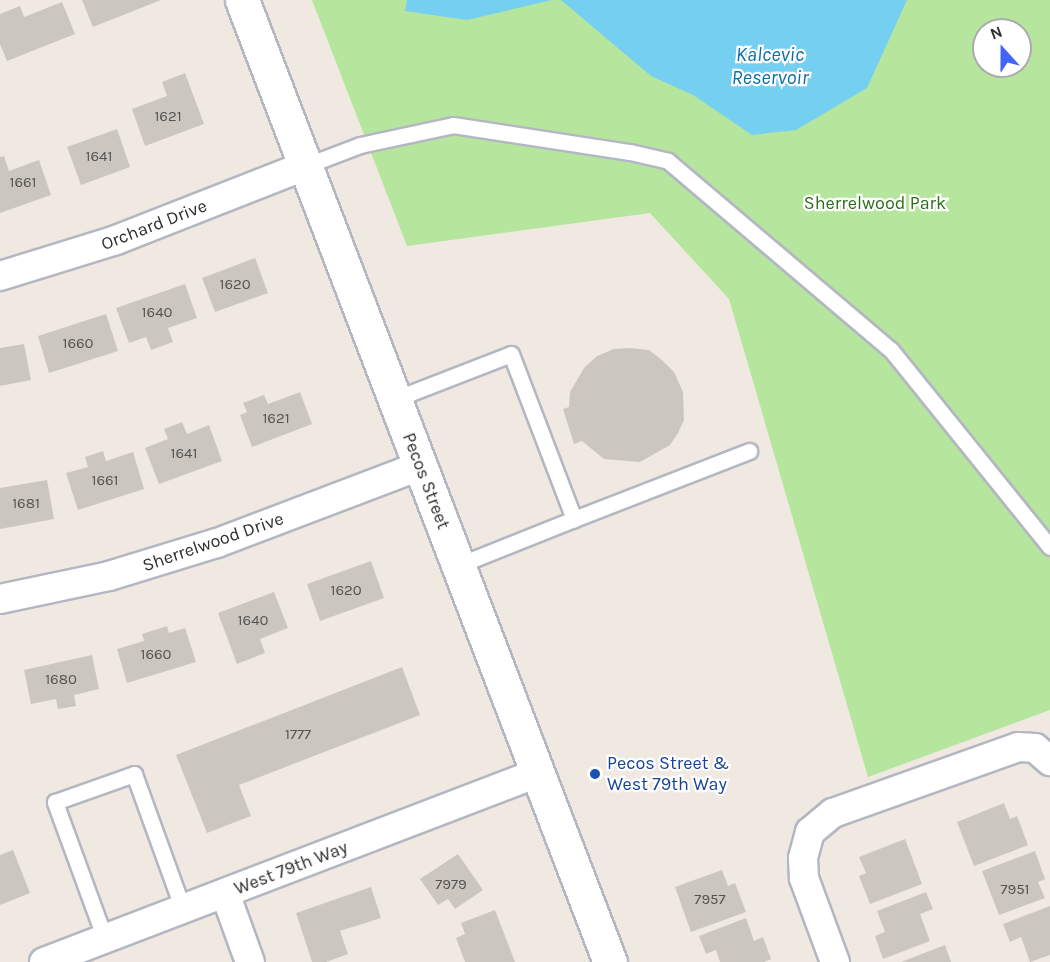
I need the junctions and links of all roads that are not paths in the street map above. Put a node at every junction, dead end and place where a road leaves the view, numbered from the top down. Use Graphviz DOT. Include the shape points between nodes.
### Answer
graph roads {
  1 [pos="242,0"];
  2 [pos="305,166"];
  3 [pos="0,276"];
  4 [pos="395,399"];
  5 [pos="749,451"];
  6 [pos="420,466"];
  7 [pos="574,519"];
  8 [pos="1050,547"];
  9 [pos="459,566"];
  10 [pos="0,599"];
  11 [pos="1050,761"];
  12 [pos="538,773"];
  13 [pos="225,894"];
  14 [pos="183,909"];
  15 [pos="105,939"];
  16 [pos="44,962"];
  17 [pos="250,962"];
  18 [pos="610,962"];
  19 [pos="835,962"];
  1 -- 2 [label="main road, Pecos Street"];
  2 -- 3 [label="street, Orchard Drive" via="116,240"];
  2 -- 4 [label="main road, Pecos Street"];
  2 -- 8 [label="lane" via="360,145 453,125 668,161 891,350"];
  4 -- 6 [label="main road, Pecos Street"];
  4 -- 7 [label="lane" via="511,354"];
  5 -- 7 [label="lane"];
  6 -- 9 [label="main road, Pecos Street"];
  6 -- 10 [label="street, Sherrelwood Drive" via="218,543 109,576"];
  7 -- 9 [label="lane"];
  9 -- 12 [label="main road, Pecos Street"];
  11 -- 19 [label="street" via="1035,748 1018,747 833,813 810,832 803,858 804,878"];
  12 -- 13 [label="street, West 79th Way"];
  12 -- 18 [label="main road, Pecos Street"];
  13 -- 14 [label="street, West 79th Way"];
  13 -- 17 [label="street"];
  14 -- 15 [label="street, West 79th Way"];
  14 -- 15 [label="lane" via="134,774 55,802"];
  15 -- 16 [label="street, West 79th Way"];
}
